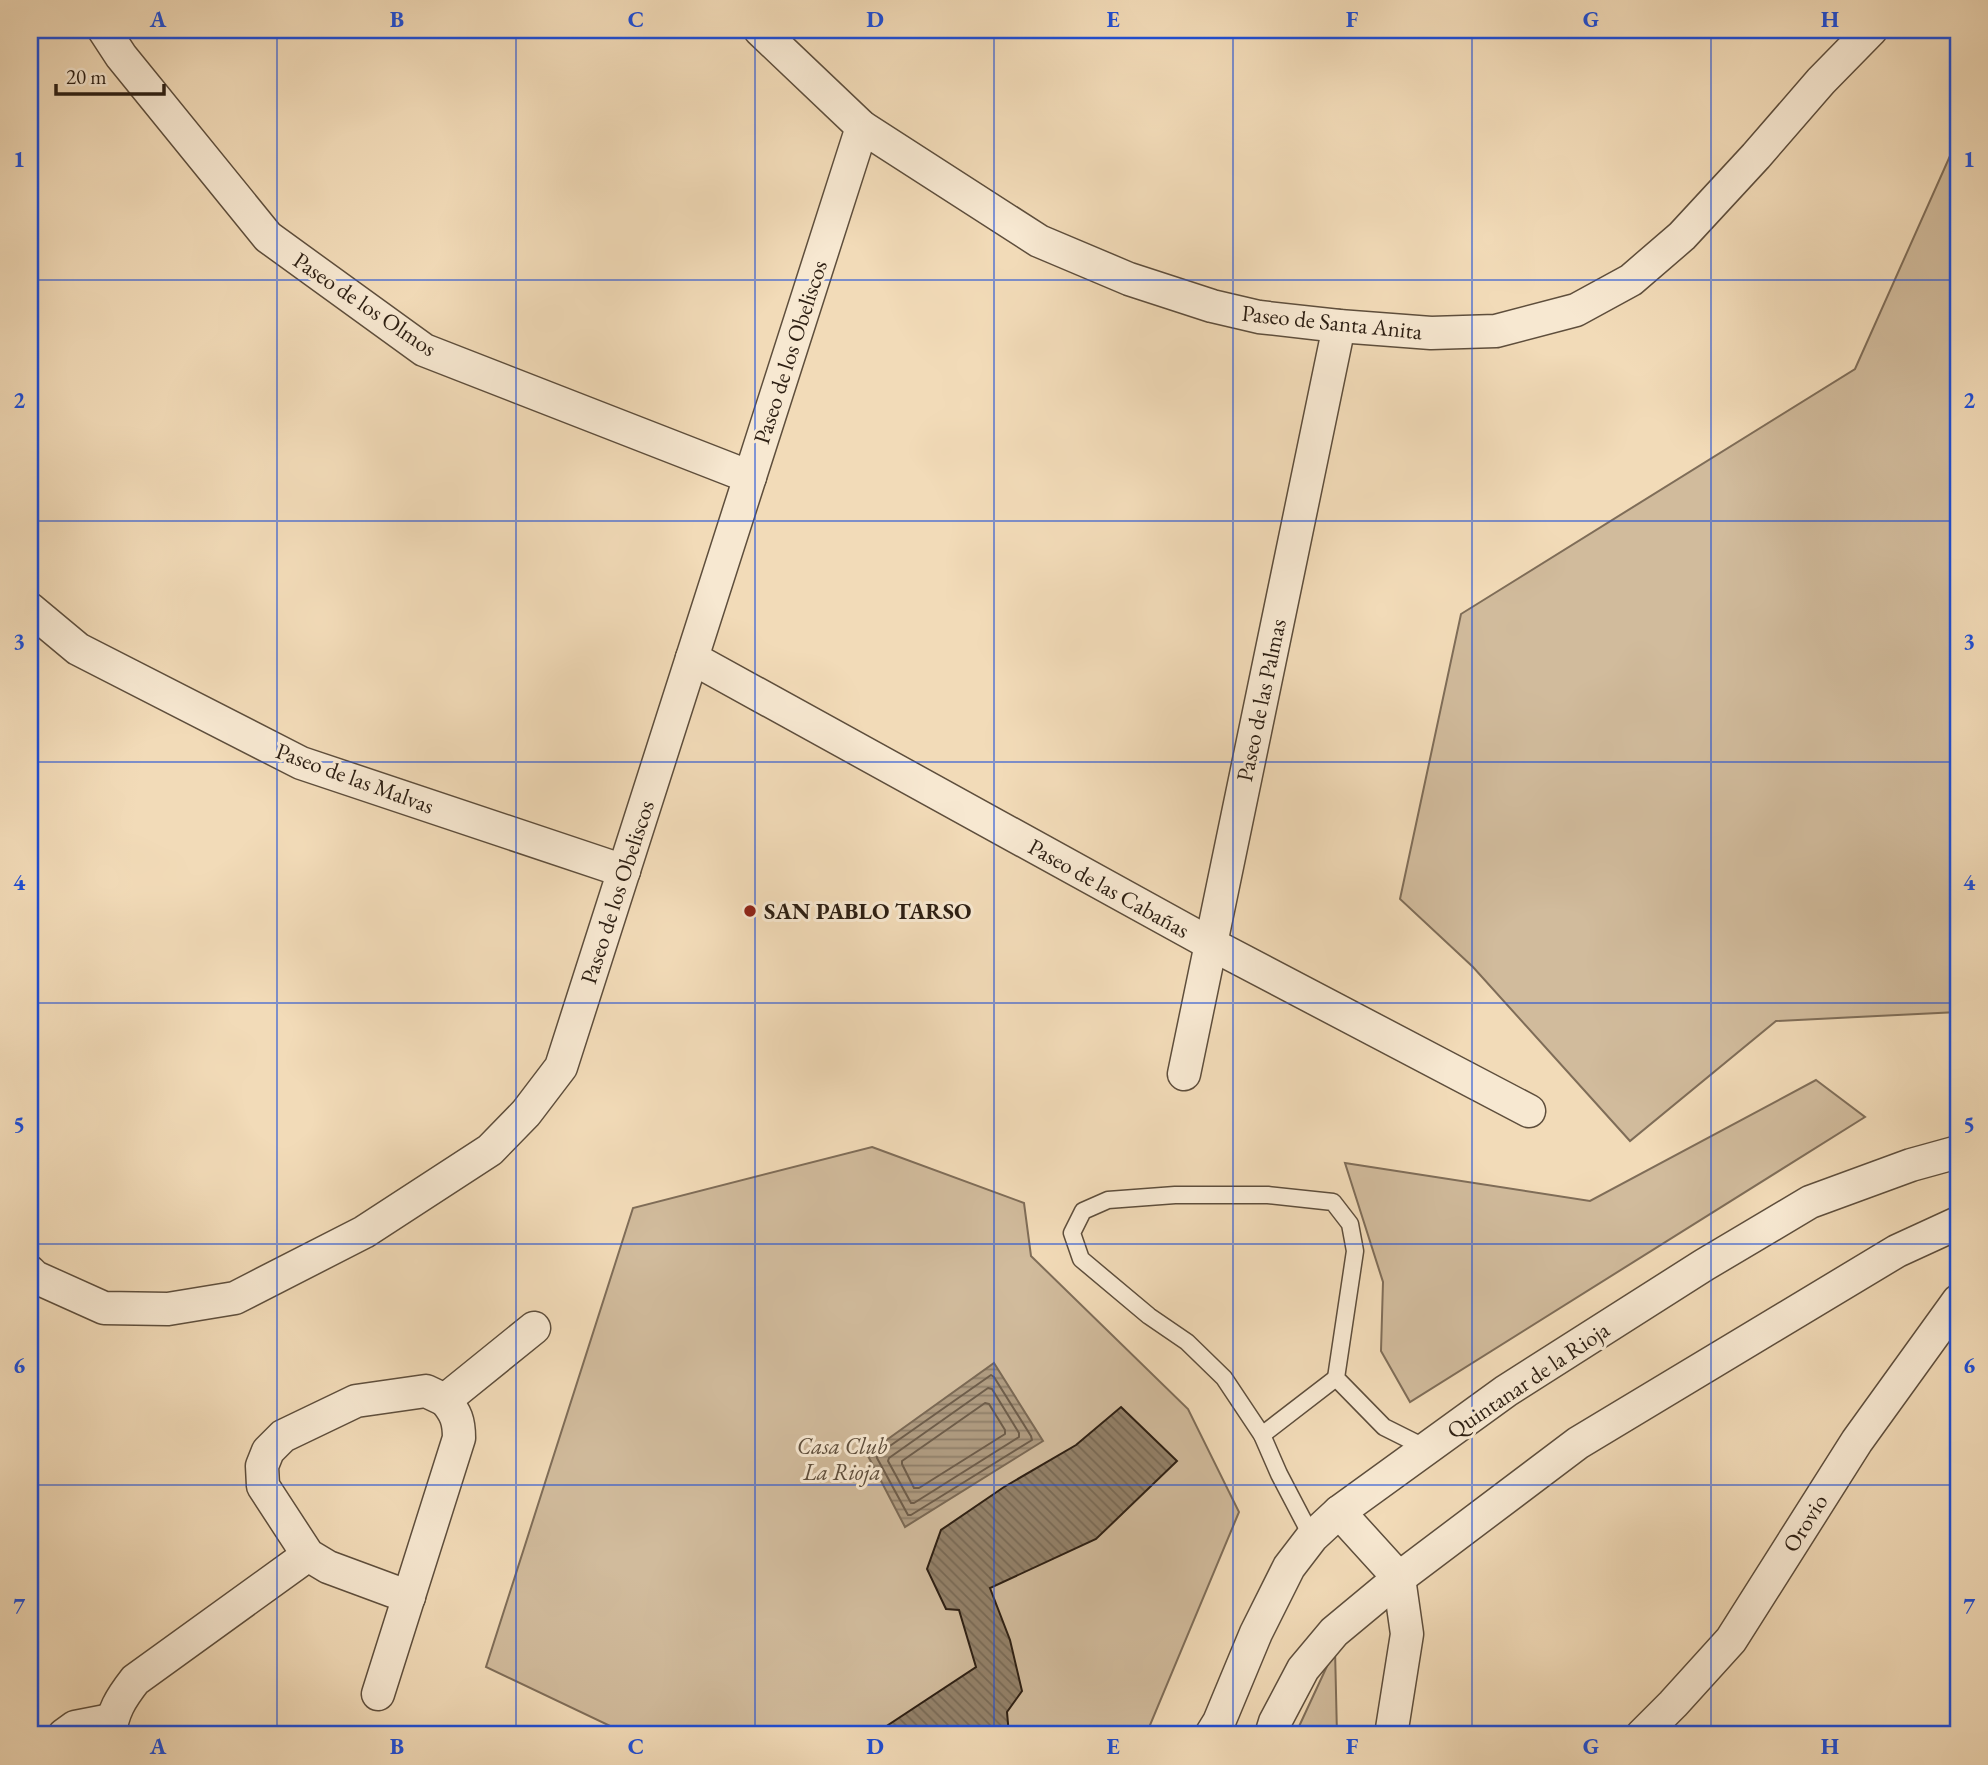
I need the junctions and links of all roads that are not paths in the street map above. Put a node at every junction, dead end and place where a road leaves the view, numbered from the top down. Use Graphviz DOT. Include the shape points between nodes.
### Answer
graph roads {
  1 [pos="104,30"];
  2 [pos="760,30"];
  3 [pos="1871,30"];
  4 [pos="862,127"];
  5 [pos="1339,326"];
  6 [pos="750,477"];
  7 [pos="30,609"];
  8 [pos="692,658"];
  9 [pos="624,871"];
  10 [pos="1211,944"];
  11 [pos="1184,1074"];
  12 [pos="1529,1111"];
  13 [pos="1958,1152"];
  14 [pos="1958,1223"];
  15 [pos="30,1272"];
  16 [pos="1958,1301"];
  17 [pos="534,1328"];
  18 [pos="1336,1378"];
  19 [pos="445,1400"];
  20 [pos="1262,1435"];
  21 [pos="1426,1448"];
  22 [pos="1339,1512"];
  23 [pos="1312,1537"];
  24 [pos="308,1555"];
  25 [pos="1399,1578"];
  26 [pos="409,1597"];
  27 [pos="378,1694"];
  28 [pos="111,1728"];
  29 [pos="64,1735"];
  30 [pos="1211,1735"];
  31 [pos="1271,1735"];
  32 [pos="1391,1735"];
  33 [pos="1642,1735"];
  1 -- 6 [label="street, Paseo de los Olmos" via="268,237 424,350"];
  2 -- 4 [label="street, Paseo de Santa Anita"];
  3 -- 5 [label="street, Paseo de Santa Anita" via="1682,236 1631,280 1576,310 1496,331 1431,333"];
  4 -- 5 [label="street, Paseo de Santa Anita" via="1040,241 1129,279 1259,317"];
  4 -- 6 [label="street, Paseo de los Obeliscos"];
  5 -- 10 [label="street, Paseo de las Palmas"];
  6 -- 8 [label="street, Paseo de los Obeliscos"];
  7 -- 9 [label="street, Paseo de las Malvas" via="78,649 301,763"];
  8 -- 9 [label="street, Paseo de los Obeliscos"];
  8 -- 10 [label="street, Paseo de las Cabañas"];
  9 -- 15 [label="street, Paseo de los Obeliscos" via="561,1067 526,1114 490,1150 364,1232 234,1298 168,1309 104,1308"];
  10 -- 11 [label="street, Paseo de las Palmas"];
  10 -- 12 [label="street, Paseo de las Cabañas"];
  13 -- 21 [label="street, Quintanar de la Rioja" via="1810,1202 1517,1383"];
  14 -- 25 [label="street" via="1897,1251 1578,1443"];
  16 -- 33 [label="street, Orovio" via="1857,1441 1731,1640"];
  17 -- 19 [label="street"];
  18 -- 20 [label="lane"];
  18 -- 20 [label="lane" via="1355,1251 1350,1224 1332,1202 1268,1195 1175,1195 1108,1200 1083,1211 1072,1233 1081,1259 1206,1360 1224,1378"];
  18 -- 21 [label="lane" via="1384,1427"];
  19 -- 24 [label="street" via="426,1391 356,1401 283,1436 268,1451 262,1466 263,1486"];
  19 -- 26 [label="street" via="456,1412 459,1438"];
  20 -- 23 [label="lane"];
  21 -- 22 [label="street, Quintanar de la Rioja"];
  22 -- 23 [label="street, Quintanar de la Rioja"];
  22 -- 25 [label="street"];
  23 -- 30 [label="street, Quintanar de la Rioja" via="1289,1567"];
  24 -- 26 [label="street"];
  24 -- 28 [label="street" via="135,1680 118,1702"];
  25 -- 31 [label="street" via="1334,1632 1303,1669"];
  25 -- 32 [label="street" via="1407,1634"];
  26 -- 27 [label="street"];
  28 -- 29 [label="street" via="75,1727"];
}
